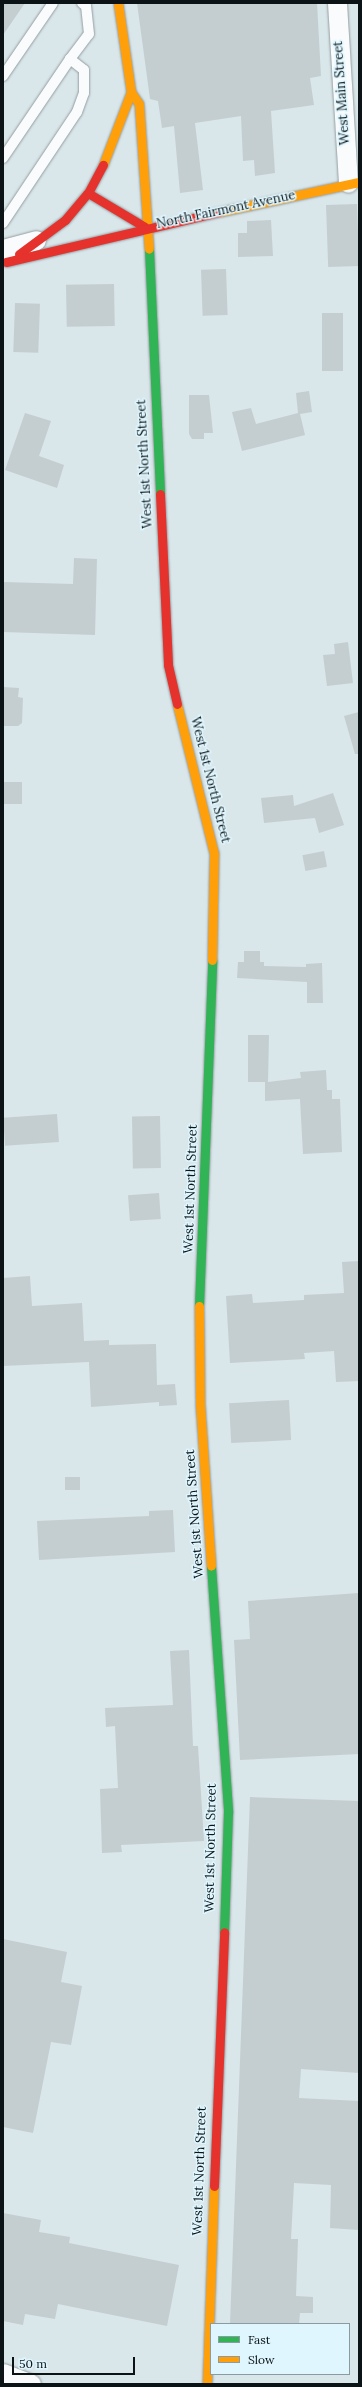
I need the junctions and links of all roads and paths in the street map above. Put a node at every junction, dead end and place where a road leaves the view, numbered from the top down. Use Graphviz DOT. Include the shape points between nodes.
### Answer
graph roads {
  1 [pos="53,3"];
  2 [pos="82,3"];
  3 [pos="118,3"];
  4 [pos="337,3"];
  5 [pos="70,59"];
  6 [pos="3,76"];
  7 [pos="131,92"];
  8 [pos="3,158"];
  9 [pos="354,182"];
  10 [pos="88,193"];
  11 [pos="3,223"];
  12 [pos="145,227"];
  13 [pos="45,237"];
  14 [pos="4,259"];
  15 [pos="3,2373"];
  16 [pos="31,2384"];
  17 [pos="207,2384"];
  1 -- 6 [label="lane"];
  2 -- 5 [label="lane" via="86,6 89,34"];
  3 -- 7 [label="street, West 1st North Street"];
  4 -- 9 [label="street, West Main Street"];
  5 -- 8 [label="lane"];
  5 -- 11 [label="lane" via="84,70 84,93 77,112"];
  7 -- 10 [label="street" via="100,173"];
  7 -- 12 [label="street, West 1st North Street" via="139,104"];
  9 -- 12 [label="street, North Fairmont Avenue"];
  10 -- 12 [label="street, North Fairmont Avenue"];
  10 -- 13 [label="street"];
  12 -- 14 [label="street" via="124,236"];
  12 -- 17 [label="street, West 1st North Street" via="168,665 214,853 210,1064 199,1313 200,1404 228,1812"];
  13 -- 14 [label="street"];
  15 -- 16 [label="street"];
}
